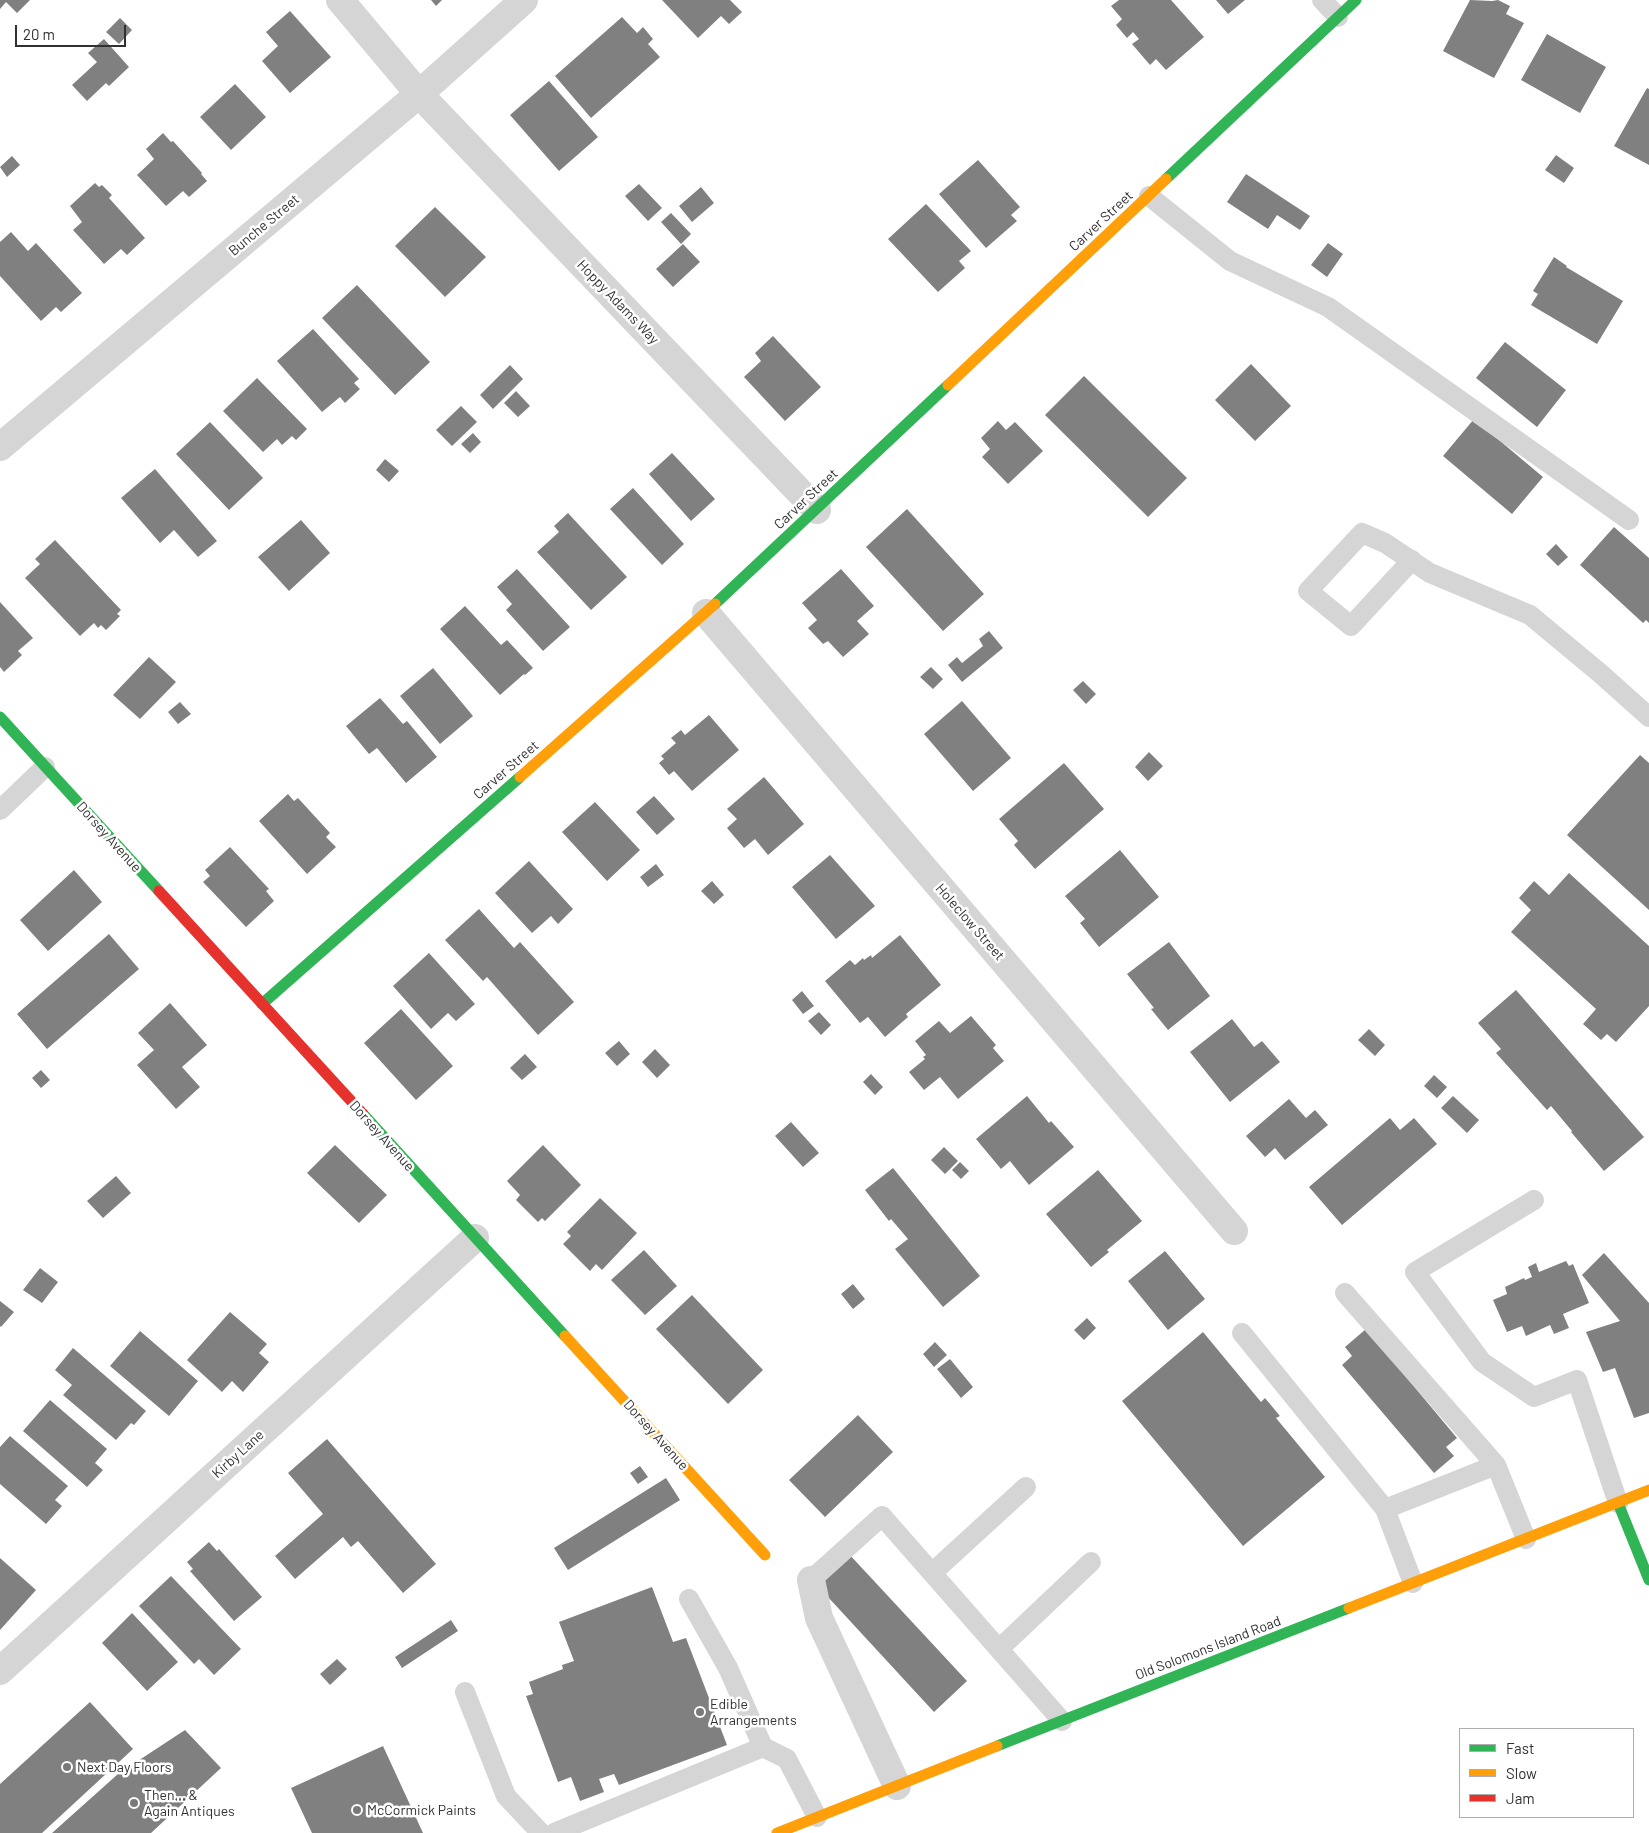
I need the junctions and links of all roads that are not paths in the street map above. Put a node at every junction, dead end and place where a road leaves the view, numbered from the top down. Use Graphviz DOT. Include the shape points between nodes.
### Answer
graph roads {
  1 [pos="340,0"];
  2 [pos="524,0"];
  3 [pos="1322,0"];
  4 [pos="1356,0"];
  5 [pos="1338,17"];
  6 [pos="419,94"];
  7 [pos="1148,196"];
  8 [pos="0,448"];
  9 [pos="817,510"];
  10 [pos="1629,520"];
  11 [pos="1412,560"];
  12 [pos="706,614"];
  13 [pos="0,717"];
  14 [pos="1649,717"];
  15 [pos="45,767"];
  16 [pos="0,810"];
  17 [pos="262,1004"];
  18 [pos="1534,1200"];
  19 [pos="1234,1231"];
  20 [pos="475,1238"];
  21 [pos="1345,1292"];
  22 [pos="1242,1333"];
  23 [pos="1496,1465"];
  24 [pos="1026,1487"];
  25 [pos="1649,1490"];
  26 [pos="1618,1502"];
  27 [pos="1386,1509"];
  28 [pos="1526,1539"];
  29 [pos="765,1555"];
  30 [pos="1091,1562"];
  31 [pos="932,1573"];
  32 [pos="811,1580"];
  33 [pos="1649,1580"];
  34 [pos="1413,1583"];
  35 [pos="689,1599"];
  36 [pos="999,1649"];
  37 [pos="0,1671"];
  38 [pos="465,1692"];
  39 [pos="1062,1721"];
  40 [pos="763,1747"];
  41 [pos="897,1786"];
  42 [pos="817,1817"];
  43 [pos="542,1833"];
  44 [pos="554,1833"];
  45 [pos="777,1833"];
  1 -- 6 [label="street, Hoppy Adams Way"];
  2 -- 6 [label="street, Bunche Street"];
  3 -- 5 [label="lane"];
  4 -- 5 [label="street, Carver Street"];
  5 -- 7 [label="street, Carver Street"];
  6 -- 8 [label="street, Bunche Street"];
  6 -- 9 [label="street, Hoppy Adams Way"];
  7 -- 9 [label="street, Carver Street"];
  7 -- 10 [label="lane" via="1230,261 1328,307"];
  9 -- 12 [label="street, Carver Street"];
  11 -- 11 [label="lane" via="1362,533 1308,591 1351,626"];
  11 -- 14 [label="lane" via="1430,572 1530,615"];
  12 -- 17 [label="street, Carver Street"];
  12 -- 19 [label="street, Holeclow Street"];
  13 -- 15 [label="street, Dorsey Avenue"];
  15 -- 16 [label="lane"];
  15 -- 17 [label="street, Dorsey Avenue"];
  17 -- 20 [label="street, Dorsey Avenue"];
  18 -- 26 [label="lane" via="1415,1272 1482,1362 1534,1397 1577,1380"];
  20 -- 29 [label="street, Dorsey Avenue"];
  20 -- 37 [label="street, Kirby Lane"];
  21 -- 23 [label="lane"];
  22 -- 27 [label="lane"];
  23 -- 27 [label="lane"];
  23 -- 28 [label="lane"];
  24 -- 31 [label="lane"];
  25 -- 26 [label="street, Old Solomons Island Road"];
  26 -- 28 [label="street, Old Solomons Island Road"];
  26 -- 33 [label="street"];
  27 -- 34 [label="lane"];
  28 -- 34 [label="street, Old Solomons Island Road"];
  30 -- 36 [label="lane"];
  31 -- 32 [label="lane" via="882,1516"];
  31 -- 36 [label="lane"];
  32 -- 41 [label="street" via="819,1618"];
  34 -- 39 [label="street, Old Solomons Island Road"];
  35 -- 40 [label="lane" via="728,1668"];
  36 -- 39 [label="lane"];
  38 -- 43 [label="lane" via="506,1796"];
  39 -- 41 [label="street, Old Solomons Island Road"];
  40 -- 42 [label="lane" via="787,1759"];
  40 -- 44 [label="lane"];
  41 -- 42 [label="street, Old Solomons Island Road"];
  42 -- 45 [label="street, Old Solomons Island Road"];
}
